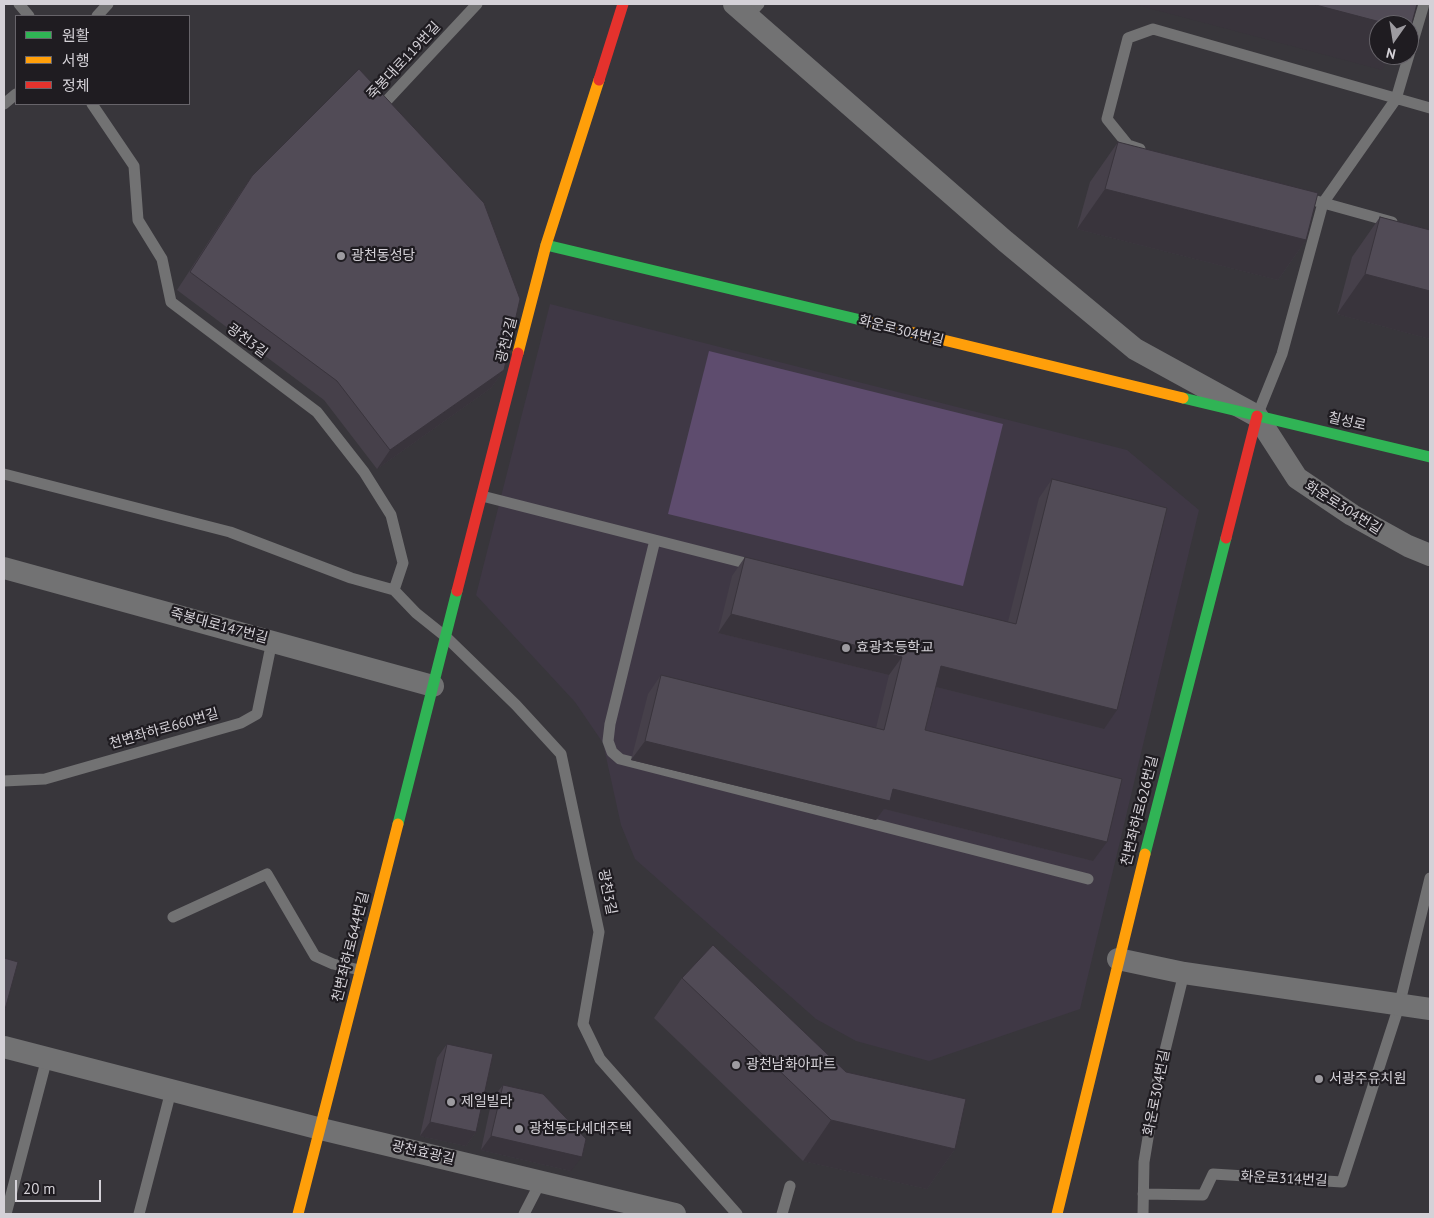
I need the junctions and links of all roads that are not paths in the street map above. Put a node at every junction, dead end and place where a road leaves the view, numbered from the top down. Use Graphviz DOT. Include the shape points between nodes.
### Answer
graph roads {
  1 [pos="19,4"];
  2 [pos="108,4"];
  3 [pos="477,4"];
  4 [pos="623,4"];
  5 [pos="1424,4"];
  6 [pos="747,8"];
  7 [pos="28,15"];
  8 [pos="98,15"];
  9 [pos="15,95"];
  10 [pos="1396,99"];
  11 [pos="4,104"];
  12 [pos="93,105"];
  13 [pos="1430,108"];
  14 [pos="373,116"];
  15 [pos="1156,153"];
  16 [pos="1286,192"];
  17 [pos="1323,203"];
  18 [pos="1404,225"];
  19 [pos="546,245"];
  20 [pos="1257,416"];
  21 [pos="1430,457"];
  22 [pos="4,474"];
  23 [pos="482,496"];
  24 [pos="655,540"];
  25 [pos="1430,555"];
  26 [pos="4,568"];
  27 [pos="770,569"];
  28 [pos="394,590"];
  29 [pos="446,637"];
  30 [pos="272,641"];
  31 [pos="433,686"];
  32 [pos="4,781"];
  33 [pos="1430,878"];
  34 [pos="1088,879"];
  35 [pos="173,917"];
  36 [pos="1118,959"];
  37 [pos="360,970"];
  38 [pos="1184,973"];
  39 [pos="1399,1006"];
  40 [pos="1430,1009"];
  41 [pos="4,1047"];
  42 [pos="47,1058"];
  43 [pos="171,1091"];
  44 [pos="320,1129"];
  45 [pos="541,1181"];
  46 [pos="790,1186"];
  47 [pos="1143,1194"];
  48 [pos="617,1206"];
  49 [pos="6,1214"];
  50 [pos="139,1214"];
  51 [pos="298,1214"];
  52 [pos="524,1214"];
  53 [pos="675,1214"];
  54 [pos="737,1214"];
  55 [pos="782,1214"];
  56 [pos="1057,1214"];
  57 [pos="1143,1214"];
  1 -- 7 [label="lane"];
  2 -- 8 [label="lane"];
  3 -- 14 [label="lane, 죽봉대로119번길"];
  4 -- 19 [label="street, 광천2길"];
  5 -- 10 [label="lane"];
  6 -- 20 [label="street, 화운로304번길" via="1005,241 1135,349"];
  9 -- 11 [label="lane"];
  10 -- 13 [label="lane"];
  10 -- 15 [label="lane" via="1154,29 1128,38 1107,119 1128,145"];
  10 -- 17 [label="lane"];
  12 -- 28 [label="lane, 광천3길" via="134,166 138,220 162,259 171,302 317,412 364,472 391,515 403,563"];
  16 -- 17 [label="lane"];
  17 -- 18 [label="lane"];
  17 -- 20 [label="lane" via="1282,354"];
  19 -- 20 [label="street, 화운로304번길"];
  19 -- 23 [label="street, 광천2길"];
  20 -- 21 [label="street, 칠성로"];
  20 -- 25 [label="street, 화운로304번길" via="1296,478 1360,519"];
  20 -- 36 [label="street, 천변좌하로626번길"];
  22 -- 28 [label="lane" via="230,532 351,578"];
  23 -- 24 [label="lane"];
  23 -- 29 [label="street, 광천2길"];
  24 -- 27 [label="lane"];
  24 -- 34 [label="lane" via="610,724 608,740 612,752 620,759"];
  26 -- 30 [label="street, 죽봉대로147번길"];
  28 -- 29 [label="lane, 광천3길"];
  29 -- 31 [label="street, 광천2길"];
  29 -- 54 [label="lane, 광천3길" via="561,754 599,932 583,1024 600,1059"];
  30 -- 31 [label="street, 죽봉대로147번길"];
  30 -- 32 [label="lane, 천변좌하로660번길" via="258,714 241,723 44,779"];
  31 -- 37 [label="street, 천변좌하로644번길"];
  33 -- 39 [label="lane"];
  35 -- 37 [label="lane" via="267,874 315,956"];
  36 -- 38 [label="street"];
  36 -- 56 [label="street, 천변좌하로626번길"];
  37 -- 44 [label="street, 천변좌하로644번길"];
  38 -- 39 [label="street"];
  38 -- 47 [label="lane, 화운로304번길" via="1157,1083 1144,1162"];
  39 -- 40 [label="street"];
  39 -- 47 [label="lane, 화운로314번길" via="1342,1182 1213,1174 1203,1195"];
  41 -- 42 [label="street, 광천효광길"];
  42 -- 43 [label="street, 광천효광길"];
  42 -- 49 [label="lane"];
  43 -- 44 [label="street, 광천효광길"];
  43 -- 50 [label="lane"];
  44 -- 45 [label="street, 광천효광길"];
  44 -- 51 [label="street, 천변좌하로644번길"];
  45 -- 48 [label="street, 광천효광길"];
  45 -- 52 [label="lane"];
  46 -- 55 [label="lane"];
  47 -- 57 [label="lane, 화운로304번길"];
  48 -- 53 [label="street, 광천효광길"];
}
